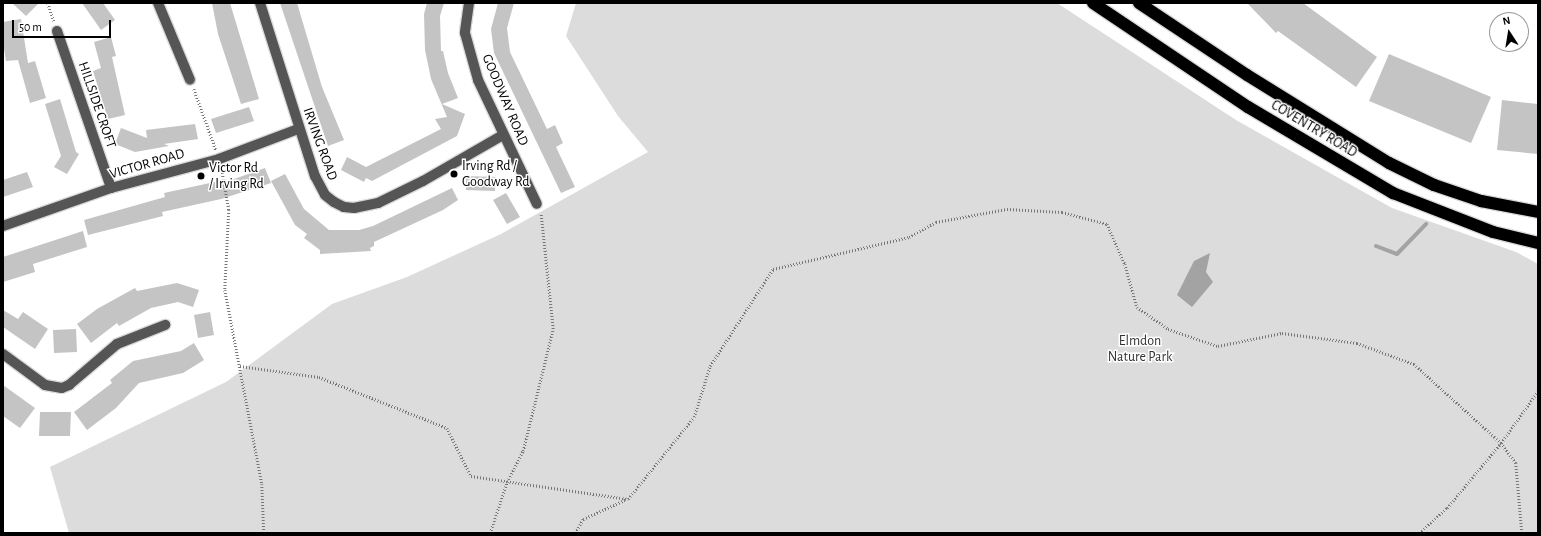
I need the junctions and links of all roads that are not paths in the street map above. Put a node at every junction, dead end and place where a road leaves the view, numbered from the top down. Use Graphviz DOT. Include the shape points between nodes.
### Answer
graph roads {
  1 [pos="158,3"];
  2 [pos="260,3"];
  3 [pos="469,3"];
  4 [pos="1093,3"];
  5 [pos="1140,3"];
  6 [pos="57,31"];
  7 [pos="190,80"];
  8 [pos="298,129"];
  9 [pos="503,134"];
  10 [pos="111,188"];
  11 [pos="1482,200"];
  12 [pos="537,204"];
  13 [pos="1538,212"];
  14 [pos="1538,220"];
  15 [pos="3,226"];
  16 [pos="1538,243"];
  17 [pos="165,325"];
  18 [pos="3,354"];
  1 -- 7 [label="street"];
  2 -- 8 [label="street, IRVING ROAD"];
  3 -- 9 [label="street, GOODWAY ROAD" via="465,33 470,53 478,80"];
  4 -- 16 [label="highway, COVENTRY ROAD" via="1248,107 1393,193 1493,232"];
  5 -- 11 [label="highway, COVENTRY ROAD" via="1247,75 1389,163 1434,185"];
  6 -- 10 [label="street, HILLSIDE CROFT"];
  8 -- 9 [label="street, IRVING ROAD" via="325,195 344,207 354,208 378,203 416,185"];
  8 -- 10 [label="street, VICTOR ROAD" via="219,159"];
  9 -- 12 [label="street, GOODWAY ROAD"];
  10 -- 15 [label="street, VICTOR ROAD"];
  11 -- 13 [label="highway, COVENTRY ROAD"];
  11 -- 14 [label="highway"];
  17 -- 18 [label="street" via="117,344 69,385 62,388 45,385"];
}
